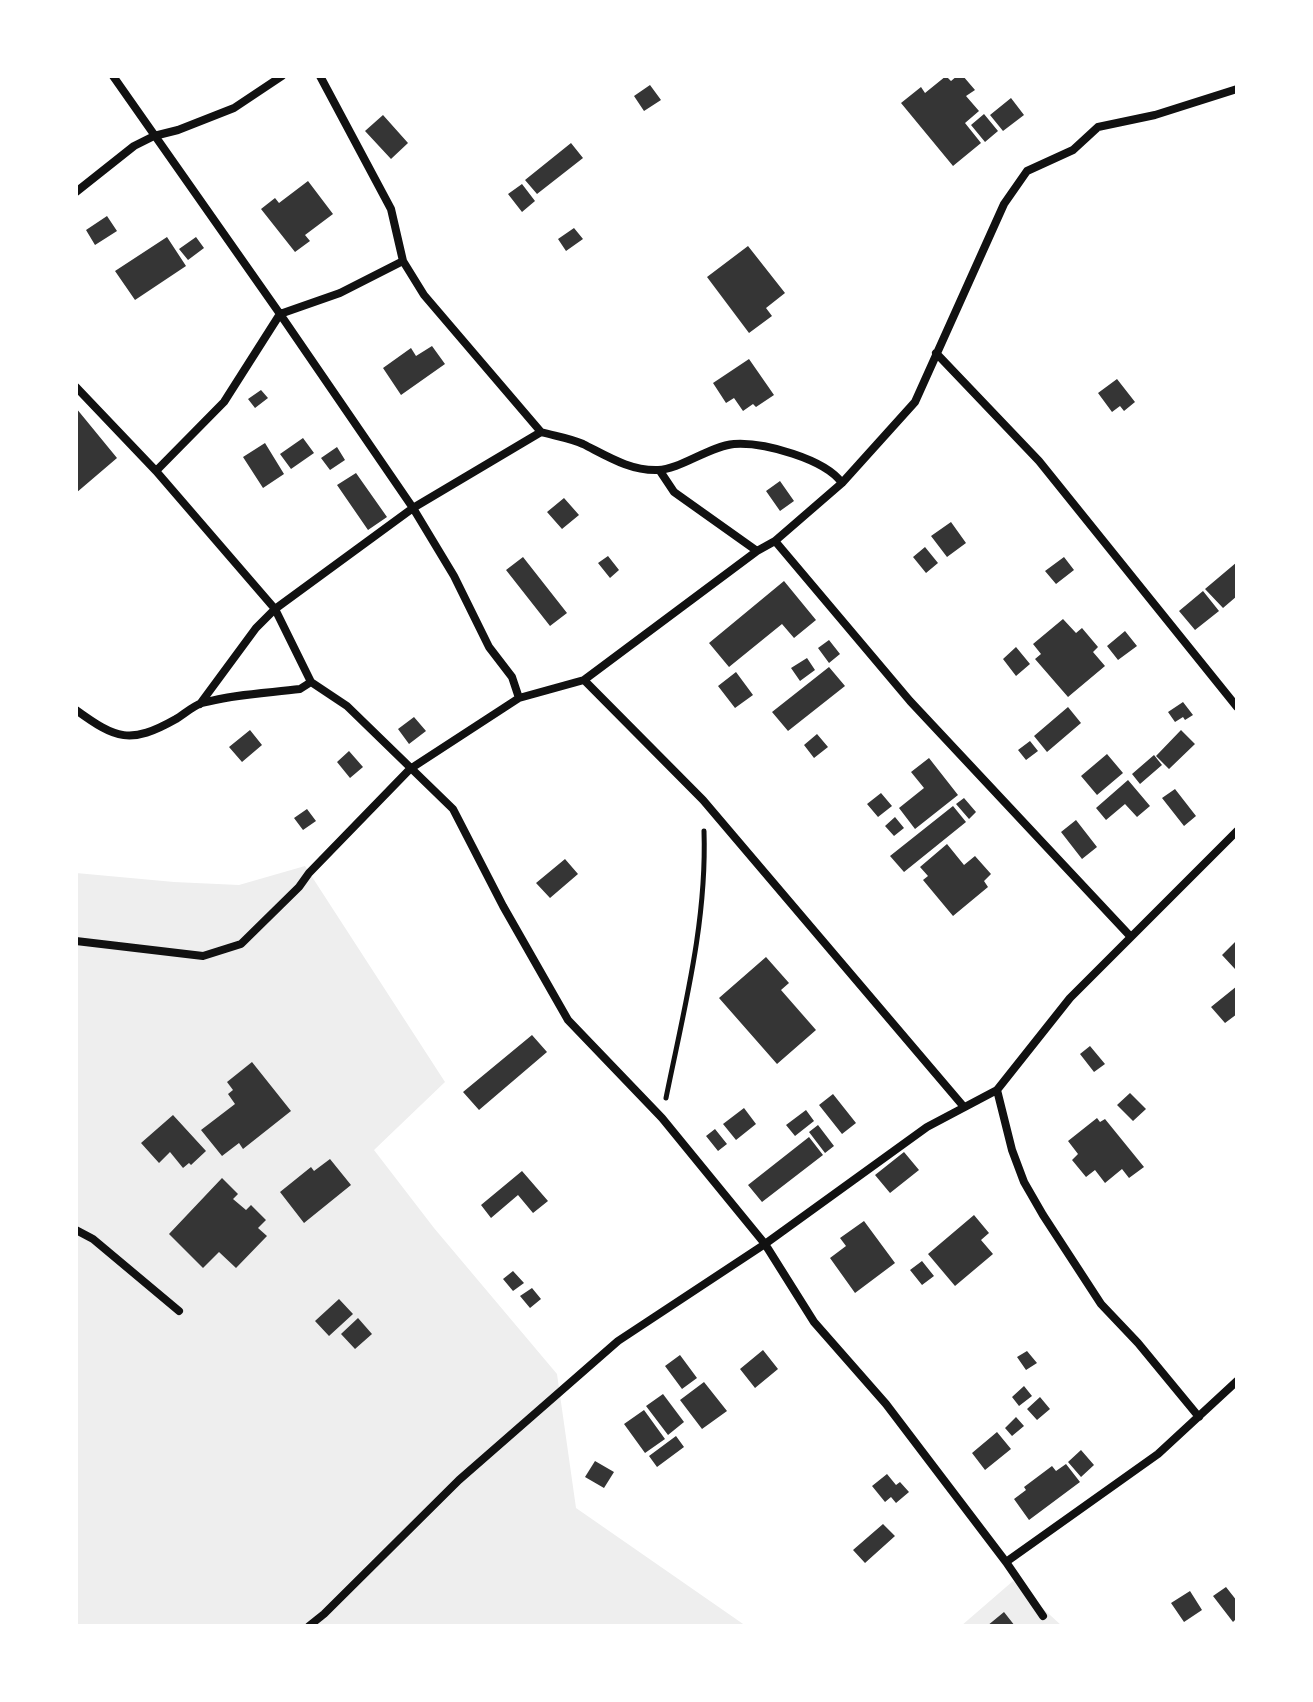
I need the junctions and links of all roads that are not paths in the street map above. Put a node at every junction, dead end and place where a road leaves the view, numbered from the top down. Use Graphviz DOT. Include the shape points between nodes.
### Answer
graph roads {
  1 [pos="113,76"];
  2 [pos="282,76"];
  3 [pos="320,76"];
  4 [pos="1237,89"];
  5 [pos="154,136"];
  6 [pos="76,192"];
  7 [pos="403,261"];
  8 [pos="280,314"];
  9 [pos="936,353"];
  10 [pos="76,387"];
  11 [pos="541,432"];
  12 [pos="156,471"];
  13 [pos="660,471"];
  14 [pos="842,483"];
  15 [pos="413,508"];
  16 [pos="775,541"];
  17 [pos="757,551"];
  18 [pos="275,609"];
  19 [pos="584,680"];
  20 [pos="311,682"];
  21 [pos="519,698"];
  22 [pos="200,704"];
  23 [pos="1237,707"];
  24 [pos="76,710"];
  25 [pos="410,769"];
  26 [pos="1237,831"];
  27 [pos="1130,936"];
  28 [pos="76,941"];
  29 [pos="997,1090"];
  30 [pos="964,1107"];
  31 [pos="76,1230"];
  32 [pos="765,1244"];
  33 [pos="179,1311"];
  34 [pos="1237,1381"];
  35 [pos="1199,1417"];
  36 [pos="1006,1562"];
  37 [pos="1043,1616"];
  38 [pos="309,1626"];
  1 -- 5 [label="street"];
  2 -- 5 [label="street" via="234,108"];
  3 -- 7 [label="street" via="391,209"];
  4 -- 9 [label="street" via="1098,127 1073,150 1027,171 1004,204"];
  5 -- 6 [label="street"];
  5 -- 8 [label="street"];
  7 -- 8 [label="street" via="340,293"];
  7 -- 11 [label="street" via="424,295"];
  8 -- 12 [label="street" via="224,402"];
  8 -- 15 [label="street"];
  9 -- 14 [label="street" via="915,402"];
  9 -- 23 [label="street" via="1039,461"];
  10 -- 12 [label="street"];
  11 -- 13 [label="street" via="580,443 611,461"];
  11 -- 15 [label="street"];
  12 -- 18 [label="street"];
  13 -- 14 [label="street" via="735,444 807,458"];
  13 -- 17 [label="street" via="674,492"];
  14 -- 16 [label="street"];
  15 -- 18 [label="street"];
  15 -- 21 [label="street" via="489,647 512,677"];
  16 -- 17 [label="street"];
  16 -- 27 [label="street" via="910,701"];
  17 -- 19 [label="street"];
  18 -- 20 [label="street"];
  18 -- 22 [label="street"];
  19 -- 21 [label="street"];
  19 -- 30 [label="street" via="703,800"];
  20 -- 22 [label="street" via="300,689"];
  20 -- 25 [label="street" via="347,706"];
  21 -- 25 [label="street"];
  22 -- 24 [label="street" via="138,735 121,737"];
  25 -- 28 [label="street" via="241,944 203,956"];
  25 -- 32 [label="street" via="453,809 568,1020 662,1118"];
  26 -- 27 [label="street"];
  27 -- 29 [label="street" via="1070,998"];
  29 -- 30 [label="street"];
  29 -- 35 [label="street" via="1020,1171 1043,1215 1101,1304"];
  30 -- 32 [label="street" via="927,1127"];
  31 -- 33 [label="street"];
  32 -- 36 [label="street" via="814,1322 886,1404"];
  32 -- 38 [label="street" via="618,1341 459,1480"];
  34 -- 35 [label="street"];
  35 -- 36 [label="street" via="1158,1454"];
  36 -- 37 [label="street"];
}
